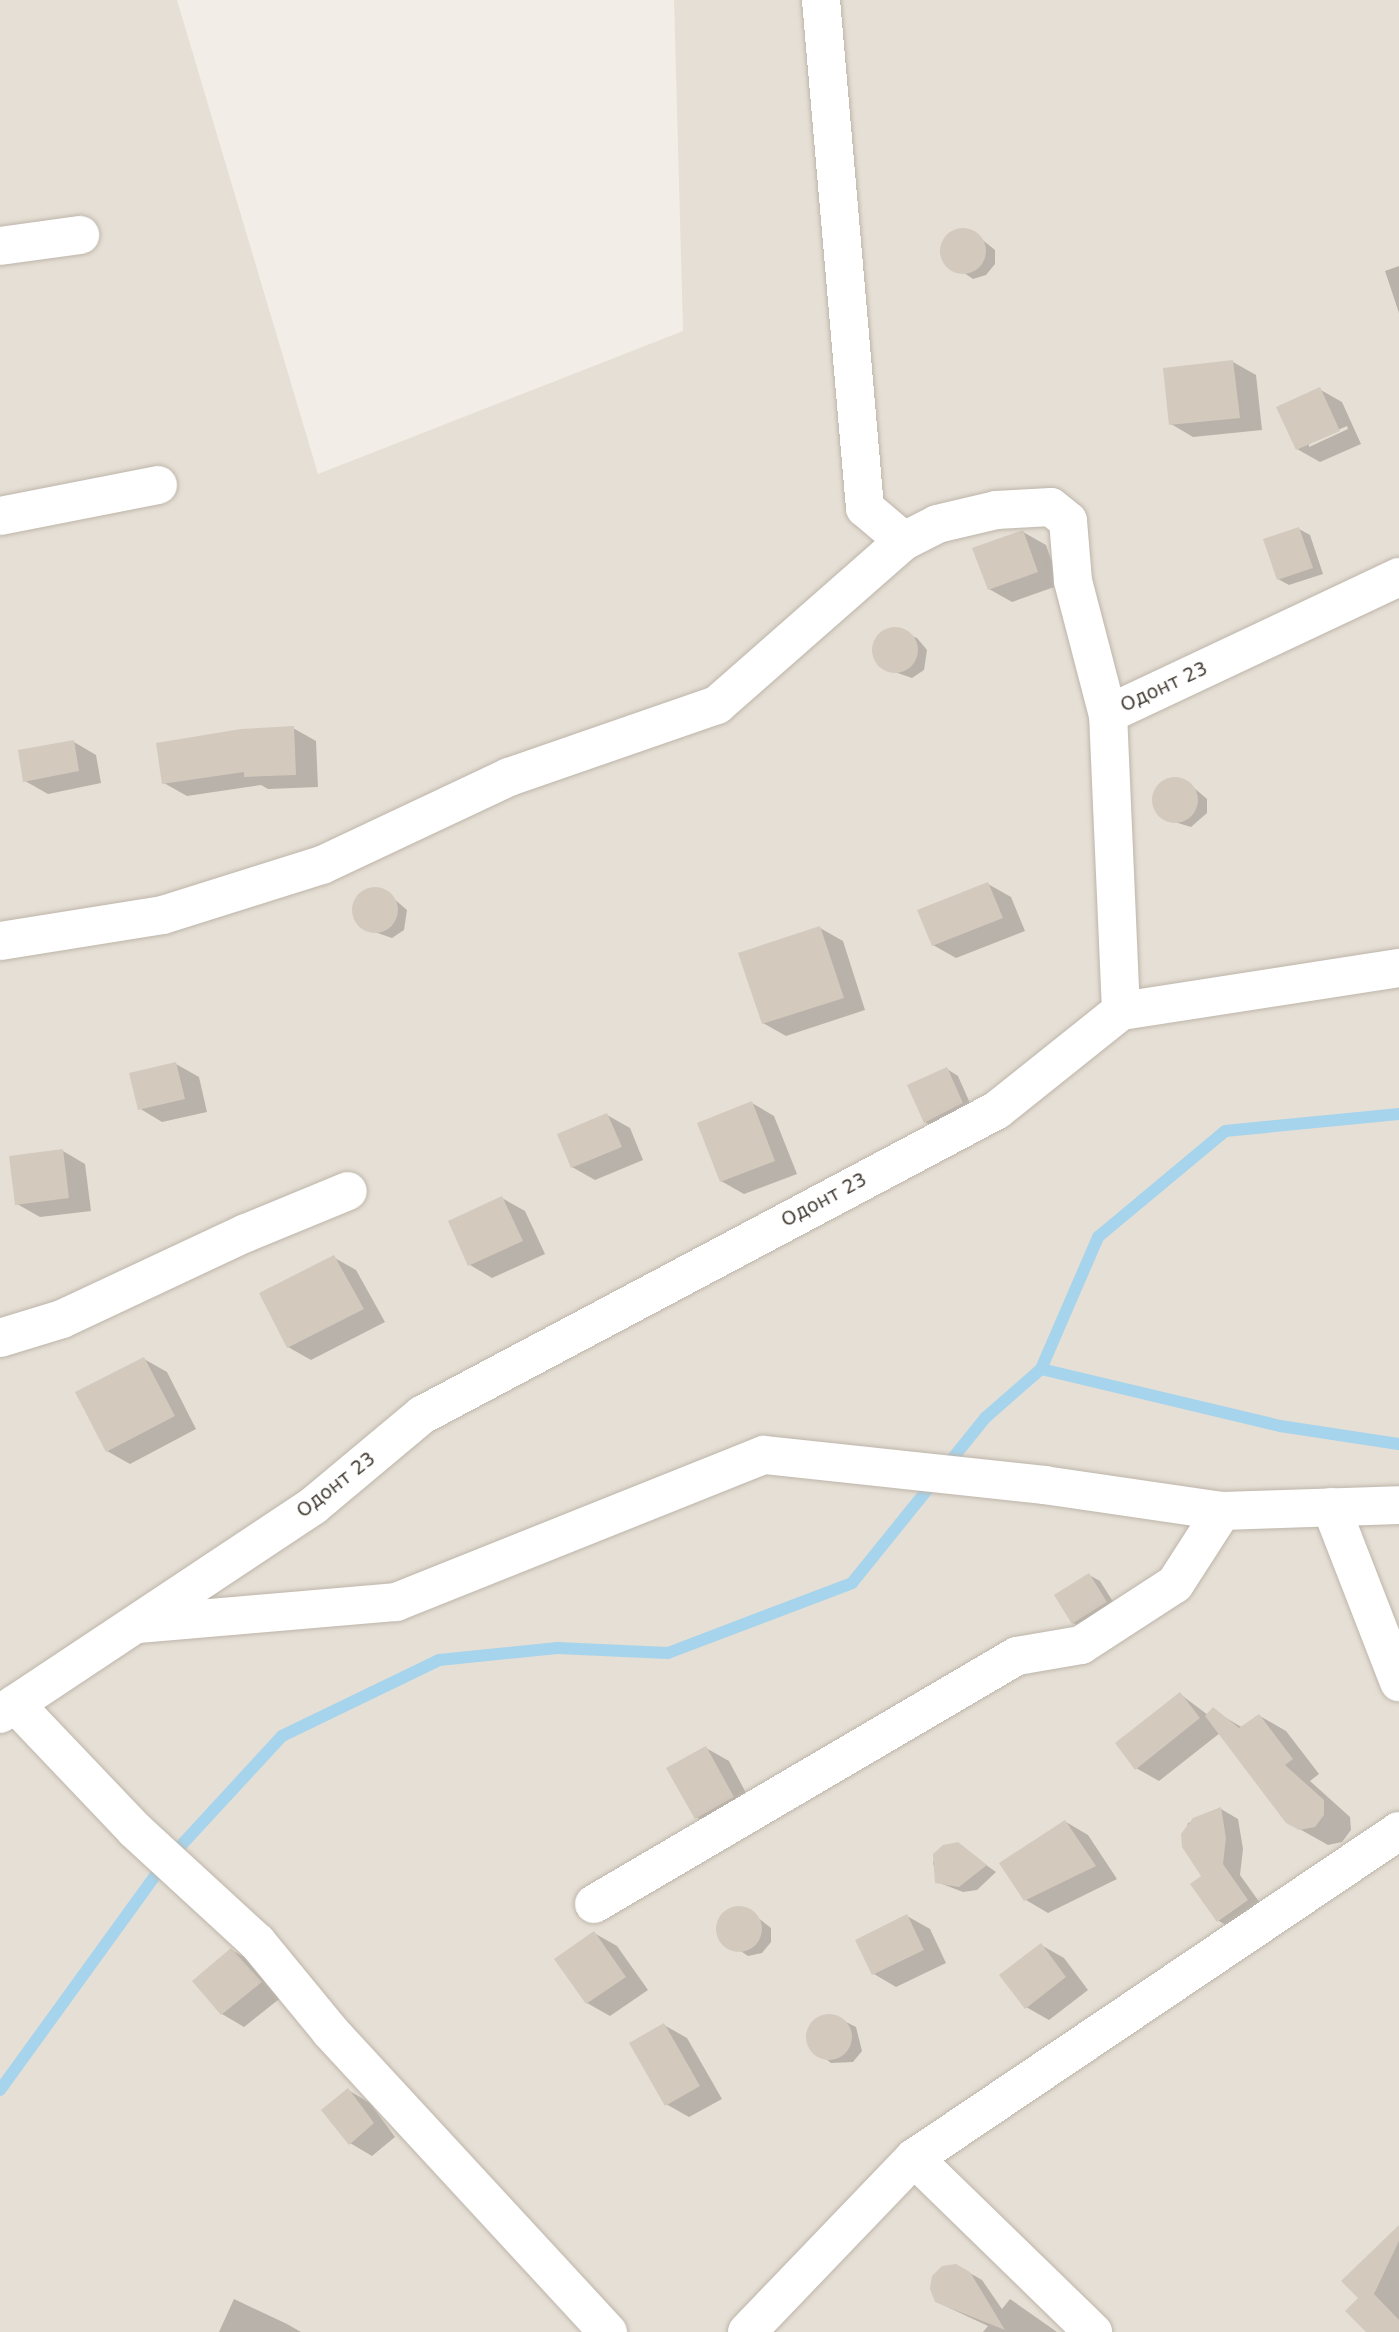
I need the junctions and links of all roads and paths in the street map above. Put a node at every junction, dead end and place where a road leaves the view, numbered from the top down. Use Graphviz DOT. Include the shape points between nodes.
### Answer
graph roads {
  1 [pos="821,0"];
  2 [pos="80,235"];
  3 [pos="0,246"];
  4 [pos="158,485"];
  5 [pos="0,516"];
  6 [pos="904,541"];
  7 [pos="1399,576"];
  8 [pos="1108,715"];
  9 [pos="0,942"];
  10 [pos="1399,968"];
  11 [pos="1121,1011"];
  12 [pos="348,1191"];
  13 [pos="0,1338"];
  14 [pos="1399,1505"];
  15 [pos="1331,1507"];
  16 [pos="1222,1511"];
  17 [pos="136,1624"];
  18 [pos="1399,1682"];
  19 [pos="7,1709"];
  20 [pos="1399,1831"];
  21 [pos="594,1904"];
  22 [pos="914,2158"];
  23 [pos="608,2332"];
  24 [pos="747,2332"];
  25 [pos="1093,2332"];
  1 -- 6 [label="street" via="865,508"];
  2 -- 3 [label="street"];
  4 -- 5 [label="street"];
  6 -- 8 [label="street" via="937,524 996,510 1051,507 1068,521 1073,581"];
  6 -- 9 [label="street" via="717,705 509,777 322,865 163,915"];
  7 -- 8 [label="street, Одонт 23"];
  8 -- 11 [label="street, Одонт 23"];
  10 -- 11 [label="street"];
  11 -- 17 [label="street, Одонт 23" via="997,1110 422,1415 313,1506"];
  12 -- 13 [label="street" via="62,1319"];
  14 -- 15 [label="street"];
  15 -- 16 [label="street"];
  15 -- 18 [label="street"];
  16 -- 17 [label="street" via="764,1455 396,1602"];
  16 -- 21 [label="street" via="1175,1584 1081,1645 1017,1656"];
  17 -- 19 [label="street, Одонт 23"];
  19 -- 23 [label="street" via="257,1942 330,2031"];
  20 -- 22 [label="street"];
  22 -- 24 [label="street"];
  22 -- 25 [label="street"];
}
